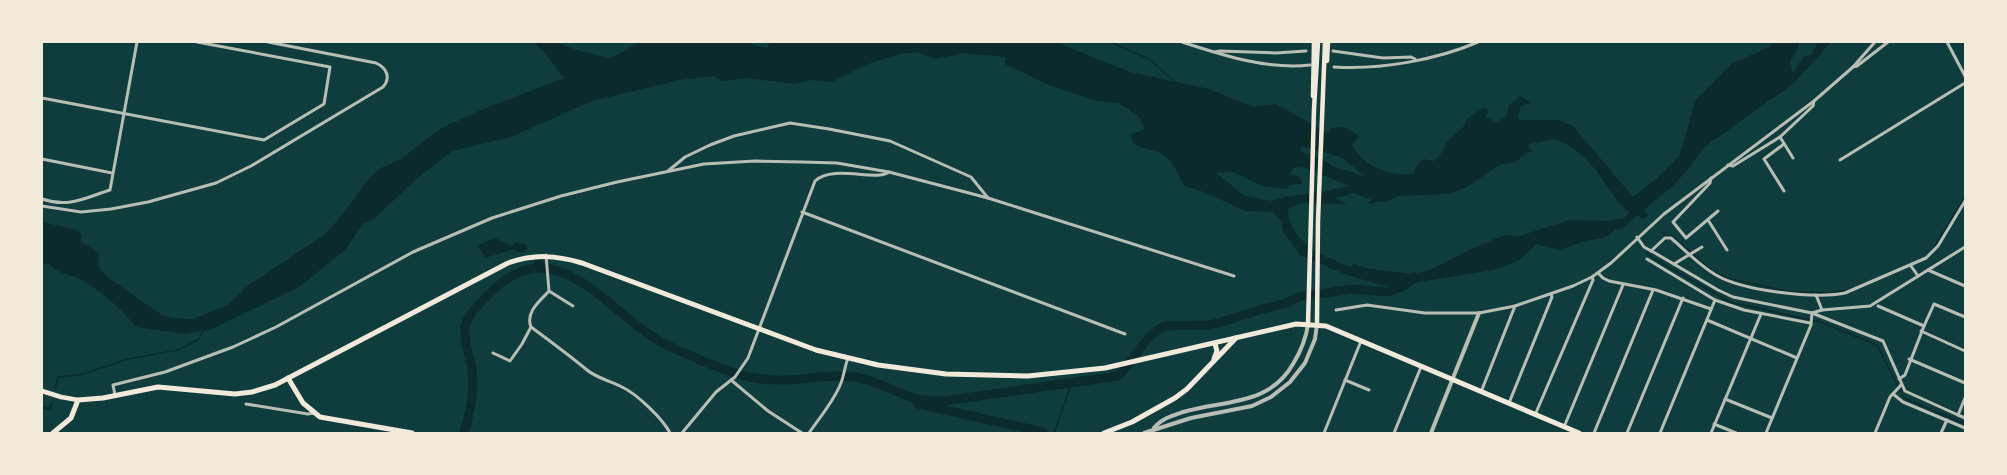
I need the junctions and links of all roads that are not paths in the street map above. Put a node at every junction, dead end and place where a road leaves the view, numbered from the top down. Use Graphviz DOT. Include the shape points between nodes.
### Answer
graph roads {
  1 [pos="137,42"];
  2 [pos="197,42"];
  3 [pos="268,42"];
  4 [pos="1182,42"];
  5 [pos="1314,42"];
  6 [pos="1318,42"];
  7 [pos="1325,42"];
  8 [pos="1328,42"];
  9 [pos="1478,42"];
  10 [pos="1875,42"];
  11 [pos="1888,42"];
  12 [pos="1947,42"];
  13 [pos="1306,51"];
  14 [pos="1333,51"];
  15 [pos="1214,52"];
  16 [pos="1415,59"];
  17 [pos="1314,63"];
  18 [pos="1334,67"];
  19 [pos="1853,67"];
  20 [pos="1965,76"];
  21 [pos="1324,83"];
  22 [pos="1965,83"];
  23 [pos="42,98"];
  24 [pos="1814,101"];
  25 [pos="124,114"];
  26 [pos="1780,137"];
  27 [pos="1784,144"];
  28 [pos="1793,158"];
  29 [pos="42,159"];
  30 [pos="1840,160"];
  31 [pos="1727,165"];
  32 [pos="668,171"];
  33 [pos="889,172"];
  34 [pos="112,173"];
  35 [pos="1711,178"];
  36 [pos="1784,191"];
  37 [pos="988,198"];
  38 [pos="42,199"];
  39 [pos="1965,200"];
  40 [pos="42,206"];
  41 [pos="1718,211"];
  42 [pos="802,212"];
  43 [pos="1708,220"];
  44 [pos="1637,237"];
  45 [pos="1702,247"];
  46 [pos="1965,247"];
  47 [pos="1651,250"];
  48 [pos="1727,250"];
  49 [pos="1691,254"];
  50 [pos="546,255"];
  51 [pos="1647,259"];
  52 [pos="1674,264"];
  53 [pos="1911,266"];
  54 [pos="1928,270"];
  55 [pos="1598,272"];
  56 [pos="1234,276"];
  57 [pos="1918,276"];
  58 [pos="1592,277"];
  59 [pos="1623,285"];
  60 [pos="1965,286"];
  61 [pos="1653,290"];
  62 [pos="549,291"];
  63 [pos="1551,294"];
  64 [pos="1816,295"];
  65 [pos="1683,298"];
  66 [pos="1715,300"];
  67 [pos="573,306"];
  68 [pos="1515,306"];
  69 [pos="1878,306"];
  70 [pos="1712,308"];
  71 [pos="1336,310"];
  72 [pos="1822,310"];
  73 [pos="1479,313"];
  74 [pos="1761,314"];
  75 [pos="1812,314"];
  76 [pos="1965,317"];
  77 [pos="1707,320"];
  78 [pos="1308,324"];
  79 [pos="1317,324"];
  80 [pos="1810,324"];
  81 [pos="1924,326"];
  82 [pos="531,327"];
  83 [pos="758,329"];
  84 [pos="1921,331"];
  85 [pos="1125,334"];
  86 [pos="1236,338"];
  87 [pos="1750,338"];
  88 [pos="1362,341"];
  89 [pos="1215,344"];
  90 [pos="1965,350"];
  91 [pos="493,352"];
  92 [pos="848,358"];
  93 [pos="1797,358"];
  94 [pos="1909,359"];
  95 [pos="1214,360"];
  96 [pos="1421,367"];
  97 [pos="288,378"];
  98 [pos="1898,379"];
  99 [pos="731,380"];
  100 [pos="1345,380"];
  101 [pos="1451,380"];
  102 [pos="1965,383"];
  103 [pos="1902,385"];
  104 [pos="1369,390"];
  105 [pos="42,391"];
  106 [pos="1481,392"];
  107 [pos="1892,394"];
  108 [pos="115,395"];
  109 [pos="1965,398"];
  110 [pos="1725,399"];
  111 [pos="78,400"];
  112 [pos="246,404"];
  113 [pos="1509,404"];
  114 [pos="314,413"];
  115 [pos="1958,414"];
  116 [pos="1536,415"];
  117 [pos="1772,418"];
  118 [pos="1965,418"];
  119 [pos="1947,420"];
  120 [pos="1714,424"];
  121 [pos="1564,427"];
  122 [pos="1154,428"];
  123 [pos="1965,428"];
  124 [pos="53,433"];
  125 [pos="412,433"];
  126 [pos="670,433"];
  127 [pos="682,433"];
  128 [pos="802,433"];
  129 [pos="809,433"];
  130 [pos="1104,433"];
  131 [pos="1144,433"];
  132 [pos="1157,433"];
  133 [pos="1324,433"];
  134 [pos="1394,433"];
  135 [pos="1431,433"];
  136 [pos="1579,433"];
  137 [pos="1594,433"];
  138 [pos="1627,433"];
  139 [pos="1660,433"];
  140 [pos="1711,433"];
  141 [pos="1736,433"];
  142 [pos="1766,433"];
  143 [pos="1875,433"];
  144 [pos="1941,433"];
  1 -- 25 [label="street"];
  2 -- 25 [label="street" via="330,67 324,104 264,140"];
  3 -- 40 [label="street" via="376,63 386,70 387,80 383,87 251,166 216,183 148,202 111,209 81,212"];
  4 -- 15 [label="street"];
  5 -- 17 [label="main road"];
  6 -- 17 [label="main road"];
  7 -- 21 [label="main road"];
  8 -- 21 [label="main road"];
  9 -- 16 [label="street" via="1439,55"];
  10 -- 19 [label="street"];
  11 -- 19 [label="street"];
  12 -- 20 [label="street"];
  13 -- 15 [label="street"];
  14 -- 16 [label="street" via="1383,58"];
  15 -- 17 [label="street" via="1266,63"];
  16 -- 18 [label="street" via="1370,66"];
  17 -- 78 [label="main road"];
  19 -- 24 [label="street"];
  21 -- 79 [label="main road"];
  22 -- 30 [label="street"];
  23 -- 25 [label="street"];
  24 -- 26 [label="street" via="1813,106"];
  24 -- 31 [label="street"];
  25 -- 34 [label="street"];
  26 -- 27 [label="street"];
  26 -- 31 [label="street" via="1733,166"];
  27 -- 28 [label="street"];
  27 -- 36 [label="street" via="1764,159"];
  29 -- 34 [label="street"];
  31 -- 35 [label="street"];
  32 -- 33 [label="street" via="704,164 755,161 837,164"];
  32 -- 37 [label="street" via="685,157 716,142 790,123 890,141 971,177"];
  32 -- 108 [label="street" via="561,196 519,208 463,229 407,255 276,327 233,347 165,372 113,385"];
  33 -- 37 [label="street"];
  33 -- 42 [label="street" via="878,175 848,173 818,178"];
  34 -- 38 [label="street" via="110,190 76,203 64,204"];
  35 -- 43 [label="street" via="1710,183 1673,222 1686,238"];
  35 -- 44 [label="street"];
  37 -- 56 [label="street"];
  39 -- 53 [label="street" via="1931,255"];
  41 -- 43 [label="street"];
  42 -- 83 [label="street"];
  42 -- 85 [label="street"];
  43 -- 48 [label="street"];
  44 -- 47 [label="street"];
  44 -- 55 [label="street"];
  45 -- 49 [label="street"];
  46 -- 54 [label="street"];
  47 -- 49 [label="street" via="1665,238 1670,238"];
  47 -- 52 [label="street"];
  49 -- 52 [label="street"];
  49 -- 64 [label="street" via="1711,272 1727,280 1793,295"];
  50 -- 62 [label="street"];
  50 -- 83 [label="main road" via="582,263"];
  50 -- 97 [label="main road" via="536,255 508,263"];
  51 -- 66 [label="street"];
  52 -- 75 [label="street" via="1733,297"];
  53 -- 57 [label="street"];
  53 -- 64 [label="street" via="1845,293"];
  54 -- 57 [label="street"];
  54 -- 60 [label="street"];
  55 -- 58 [label="street"];
  55 -- 59 [label="street" via="1603,278"];
  57 -- 72 [label="street" via="1870,306"];
  58 -- 63 [label="street"];
  58 -- 116 [label="street" via="1593,280"];
  59 -- 61 [label="street"];
  59 -- 121 [label="street"];
  61 -- 65 [label="street"];
  61 -- 137 [label="street"];
  62 -- 67 [label="street"];
  62 -- 82 [label="street" via="532,311 529,319"];
  63 -- 68 [label="street"];
  63 -- 113 [label="street" via="1552,297"];
  64 -- 72 [label="street"];
  65 -- 70 [label="street"];
  65 -- 138 [label="street"];
  66 -- 70 [label="street"];
  66 -- 74 [label="street"];
  68 -- 73 [label="street"];
  68 -- 106 [label="street"];
  69 -- 81 [label="street"];
  70 -- 77 [label="street"];
  71 -- 73 [label="street" via="1367,306 1425,314"];
  72 -- 75 [label="street"];
  73 -- 101 [label="street"];
  74 -- 80 [label="street"];
  74 -- 87 [label="street"];
  75 -- 80 [label="street"];
  75 -- 98 [label="street" via="1883,341"];
  76 -- 81 [label="street" via="1934,304"];
  77 -- 87 [label="street"];
  77 -- 139 [label="street"];
  78 -- 79 [label="main road"];
  78 -- 86 [label="main road" via="1296,324"];
  78 -- 122 [label="street" via="1306,338 1298,356 1286,374 1270,389 1248,399 1174,415 1159,422"];
  79 -- 88 [label="main road"];
  79 -- 122 [label="street" via="1315,339 1305,363 1290,382 1271,397 1252,406 1191,418 1164,428"];
  80 -- 93 [label="street"];
  81 -- 84 [label="street"];
  82 -- 91 [label="street" via="510,361"];
  82 -- 126 [label="street" via="586,370 623,388 655,414"];
  83 -- 92 [label="main road" via="816,350"];
  83 -- 99 [label="street" via="742,370"];
  84 -- 90 [label="street"];
  84 -- 94 [label="street"];
  86 -- 89 [label="main road"];
  86 -- 95 [label="main road"];
  87 -- 93 [label="street"];
  87 -- 110 [label="street"];
  88 -- 96 [label="main road"];
  88 -- 100 [label="street"];
  89 -- 92 [label="main road" via="1105,368 1028,376 959,375 903,369"];
  89 -- 95 [label="main road" via="1217,351"];
  92 -- 129 [label="street" via="835,396"];
  93 -- 117 [label="street"];
  94 -- 98 [label="street" via="1910,364 1905,375"];
  94 -- 102 [label="street"];
  95 -- 130 [label="main road" via="1188,389 1175,398 1132,422"];
  96 -- 101 [label="main road"];
  96 -- 134 [label="street"];
  97 -- 108 [label="main road" via="264,389 242,394 158,387"];
  97 -- 114 [label="main road" via="302,403"];
  98 -- 103 [label="street"];
  99 -- 127 [label="street" via="716,392"];
  99 -- 128 [label="street" via="768,411"];
  100 -- 104 [label="street"];
  100 -- 133 [label="street"];
  101 -- 106 [label="main road"];
  101 -- 135 [label="street"];
  103 -- 107 [label="street"];
  103 -- 115 [label="street" via="1905,391"];
  105 -- 111 [label="main road"];
  106 -- 113 [label="main road"];
  107 -- 119 [label="street" via="1902,402"];
  107 -- 143 [label="street"];
  108 -- 111 [label="main road"];
  109 -- 115 [label="street"];
  110 -- 117 [label="street"];
  110 -- 120 [label="street"];
  111 -- 124 [label="main road" via="71,418"];
  112 -- 114 [label="street"];
  113 -- 116 [label="main road"];
  114 -- 125 [label="main road" via="320,417"];
  115 -- 118 [label="street"];
  116 -- 121 [label="main road"];
  117 -- 142 [label="street"];
  119 -- 123 [label="street"];
  119 -- 144 [label="street"];
  120 -- 140 [label="street"];
  120 -- 141 [label="street"];
  121 -- 136 [label="main road"];
  122 -- 131 [label="street"];
  122 -- 132 [label="street"];
}
